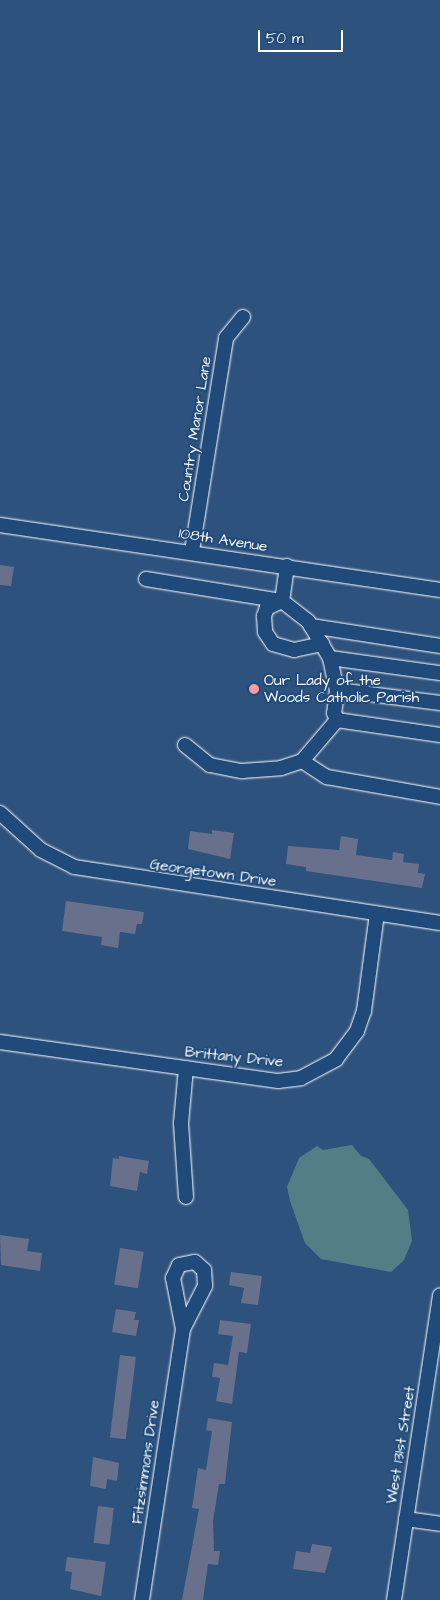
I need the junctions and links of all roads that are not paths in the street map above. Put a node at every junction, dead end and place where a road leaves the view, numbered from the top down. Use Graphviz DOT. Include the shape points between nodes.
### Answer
graph roads {
  1 [pos="243,317"];
  2 [pos="0,525"];
  3 [pos="192,551"];
  4 [pos="287,566"];
  5 [pos="146,579"];
  6 [pos="440,590"];
  7 [pos="282,601"];
  8 [pos="311,626"];
  9 [pos="322,644"];
  10 [pos="440,646"];
  11 [pos="330,658"];
  12 [pos="440,673"];
  13 [pos="337,690"];
  14 [pos="440,704"];
  15 [pos="337,720"];
  16 [pos="440,736"];
  17 [pos="185,745"];
  18 [pos="302,761"];
  19 [pos="440,796"];
  20 [pos="0,812"];
  21 [pos="377,914"];
  22 [pos="440,923"];
  23 [pos="0,1042"];
  24 [pos="186,1068"];
  25 [pos="186,1197"];
  26 [pos="440,1296"];
  27 [pos="182,1329"];
  28 [pos="406,1519"];
  29 [pos="440,1524"];
  30 [pos="142,1600"];
  31 [pos="394,1600"];
  1 -- 3 [label="street, Country Manor Lane" via="226,338"];
  2 -- 3 [label="street, 108th Avenue"];
  3 -- 4 [label="street, 108th Avenue"];
  4 -- 6 [label="street, 108th Avenue"];
  4 -- 7 [label="street"];
  5 -- 7 [label="street"];
  7 -- 8 [label="street"];
  7 -- 9 [label="street" via="267,608 264,616 265,632 273,644 294,650"];
  8 -- 9 [label="street"];
  8 -- 10 [label="street"];
  9 -- 11 [label="street"];
  11 -- 12 [label="street"];
  11 -- 13 [label="street"];
  13 -- 14 [label="street"];
  13 -- 15 [label="street" via="334,713"];
  15 -- 16 [label="street"];
  15 -- 18 [label="street"];
  17 -- 18 [label="street" via="210,765 242,772 281,768"];
  18 -- 19 [label="street" via="327,777"];
  20 -- 21 [label="street, Georgetown Drive" via="41,850 74,867"];
  21 -- 22 [label="street, Georgetown Drive"];
  21 -- 24 [label="street, Brittany Drive" via="364,1011 356,1031 336,1059 301,1078 278,1081"];
  23 -- 24 [label="street, Brittany Drive"];
  24 -- 25 [label="street" via="180,1123"];
  26 -- 28 [label="street, West 131st Street"];
  27 -- 30 [label="street, Fitzsimmons Drive"];
  28 -- 29 [label="street"];
  28 -- 31 [label="street, West 131st Street"];
}
